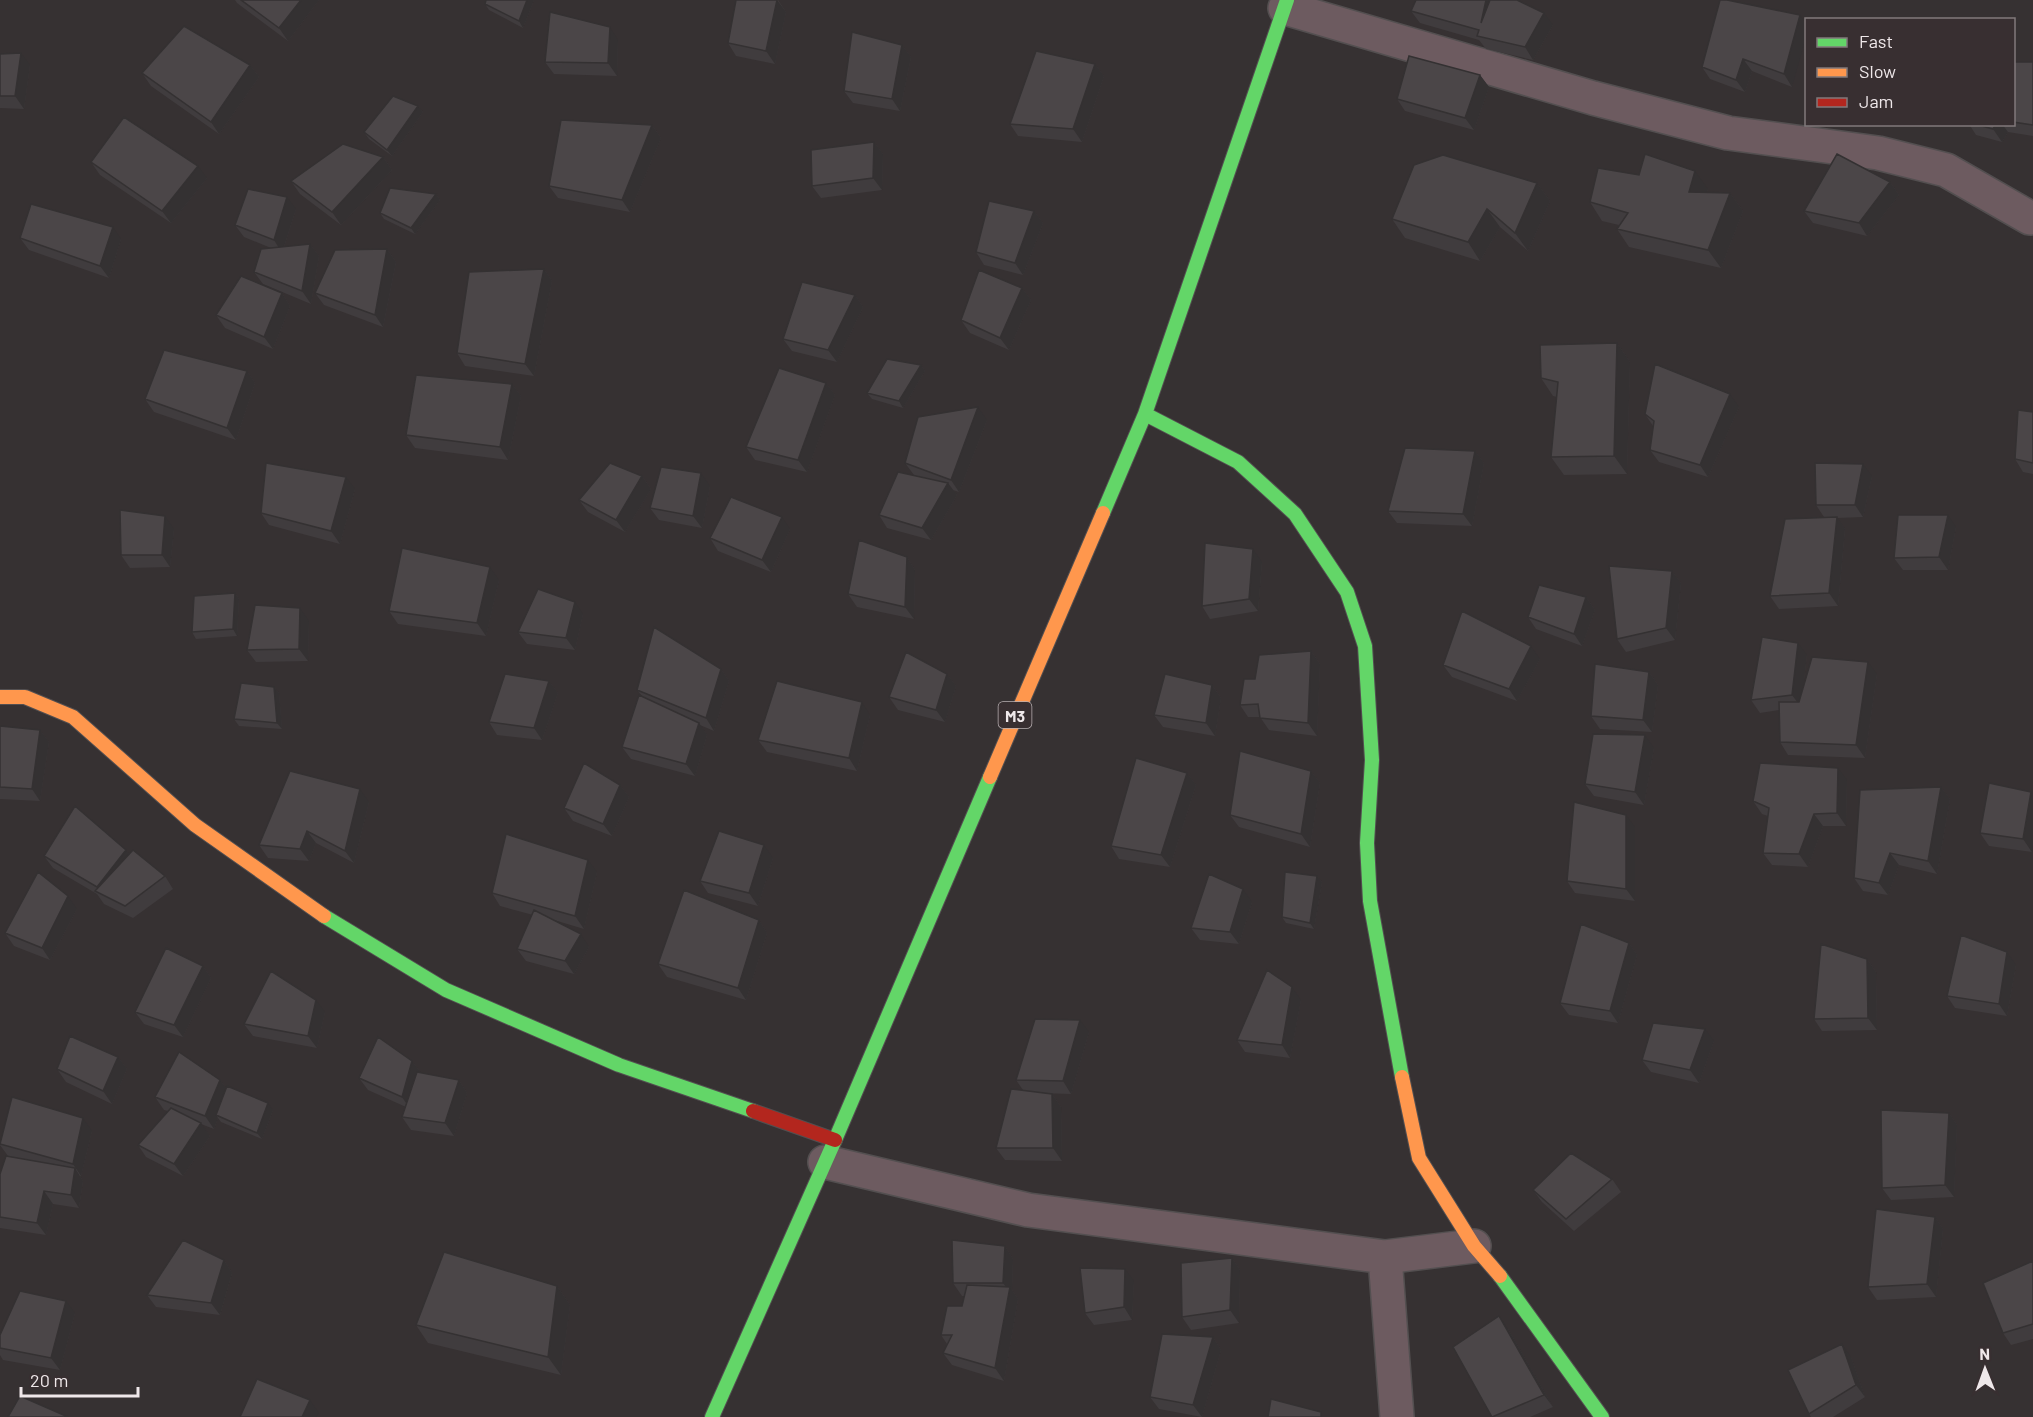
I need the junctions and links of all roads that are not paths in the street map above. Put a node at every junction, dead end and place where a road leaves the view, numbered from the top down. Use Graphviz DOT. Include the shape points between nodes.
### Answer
graph roads {
  1 [pos="1286,4"];
  2 [pos="2030,218"];
  3 [pos="1145,414"];
  4 [pos="0,697"];
  5 [pos="830,1151"];
  6 [pos="1473,1246"];
  7 [pos="1385,1257"];
  8 [pos="712,1417"];
  9 [pos="1397,1417"];
  10 [pos="1602,1417"];
  1 -- 2 [label="street" via="1593,99 1728,133 1878,153 1946,170"];
  1 -- 3 [label="street, M3"];
  3 -- 5 [label="street, M3"];
  3 -- 6 [label="street" via="1238,462 1295,514 1347,592 1365,646 1372,760 1367,843 1370,901 1405,1093 1419,1158"];
  4 -- 5 [label="street" via="25,697 73,717 195,825 314,910 446,990"];
  5 -- 7 [label="street" via="1028,1210"];
  5 -- 8 [label="street, M3"];
  6 -- 7 [label="street"];
  6 -- 10 [label="street" via="1503,1279"];
  7 -- 9 [label="street"];
}
